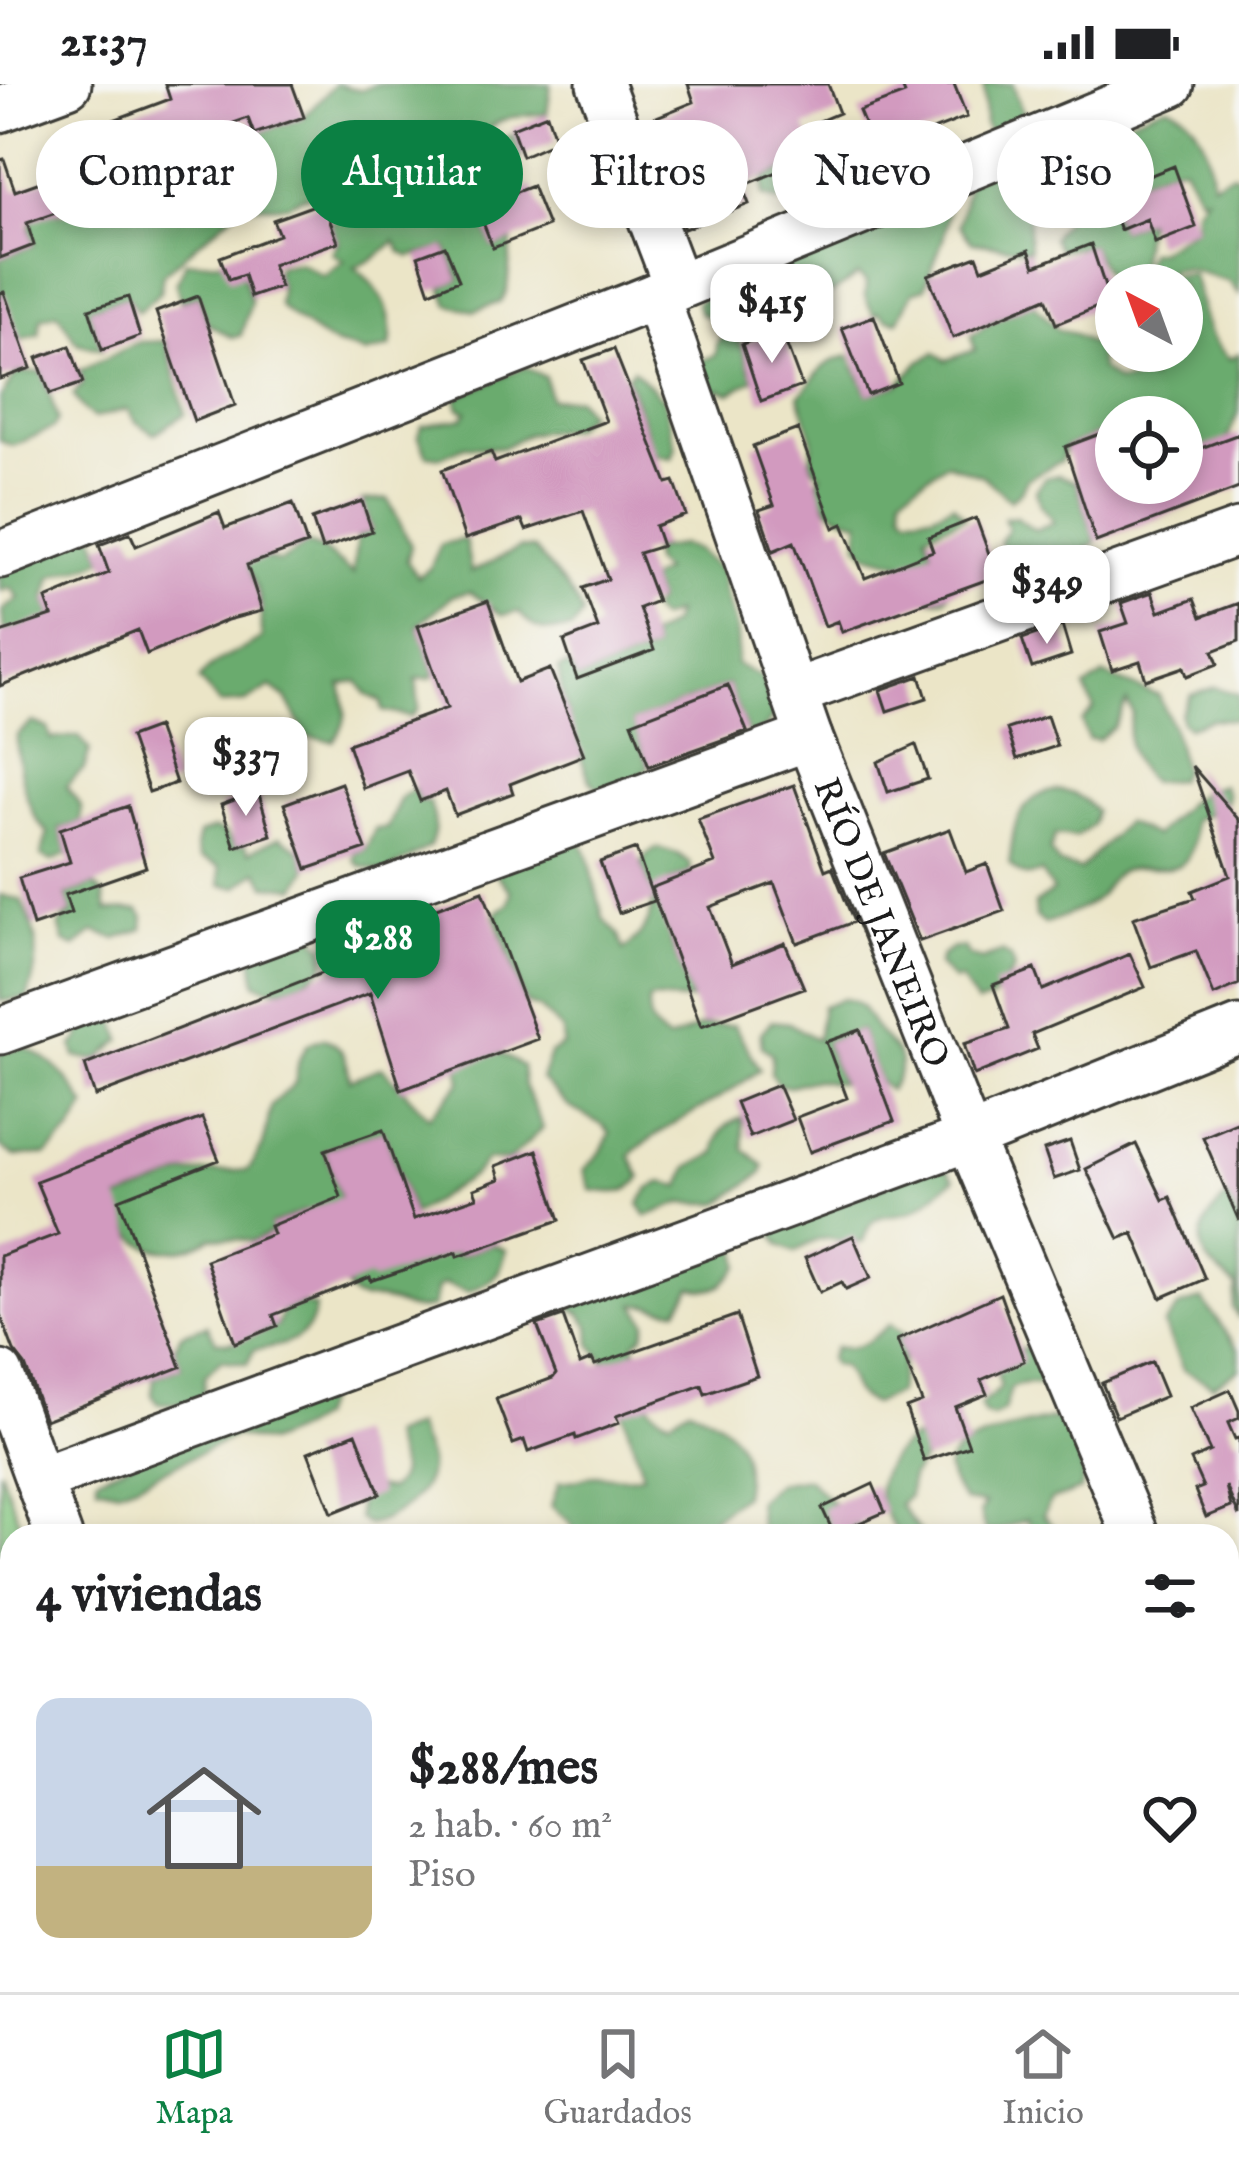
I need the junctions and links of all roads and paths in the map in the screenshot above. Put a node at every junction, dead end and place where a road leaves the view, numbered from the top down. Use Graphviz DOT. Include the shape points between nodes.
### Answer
graph roads {
  1 [pos="68,84"];
  2 [pos="600,84"];
  3 [pos="1172,84"];
  4 [pos="0,109"];
  5 [pos="667,291"];
  6 [pos="1239,532"];
  7 [pos="0,555"];
  8 [pos="793,693"];
  9 [pos="809,737"];
  10 [pos="1239,1029"];
  11 [pos="0,1031"];
  12 [pos="969,1138"];
  13 [pos="0,1374"];
  14 [pos="11,1437"];
  15 [pos="39,1480"];
  16 [pos="55,1524"];
  17 [pos="1131,1524"];
  1 -- 4 [label="street"];
  2 -- 5 [label="street, RÍO DE JANEIRO"];
  3 -- 5 [label="street"];
  5 -- 7 [label="street"];
  5 -- 8 [label="street, RÍO DE JANEIRO"];
  6 -- 8 [label="street"];
  8 -- 9 [label="street, RÍO DE JANEIRO"];
  9 -- 11 [label="street"];
  9 -- 12 [label="street, RÍO DE JANEIRO"];
  10 -- 12 [label="street"];
  12 -- 15 [label="street"];
  12 -- 17 [label="street, RÍO DE JANEIRO"];
  13 -- 14 [label="street"];
  14 -- 15 [label="street"];
  15 -- 16 [label="street"];
}
